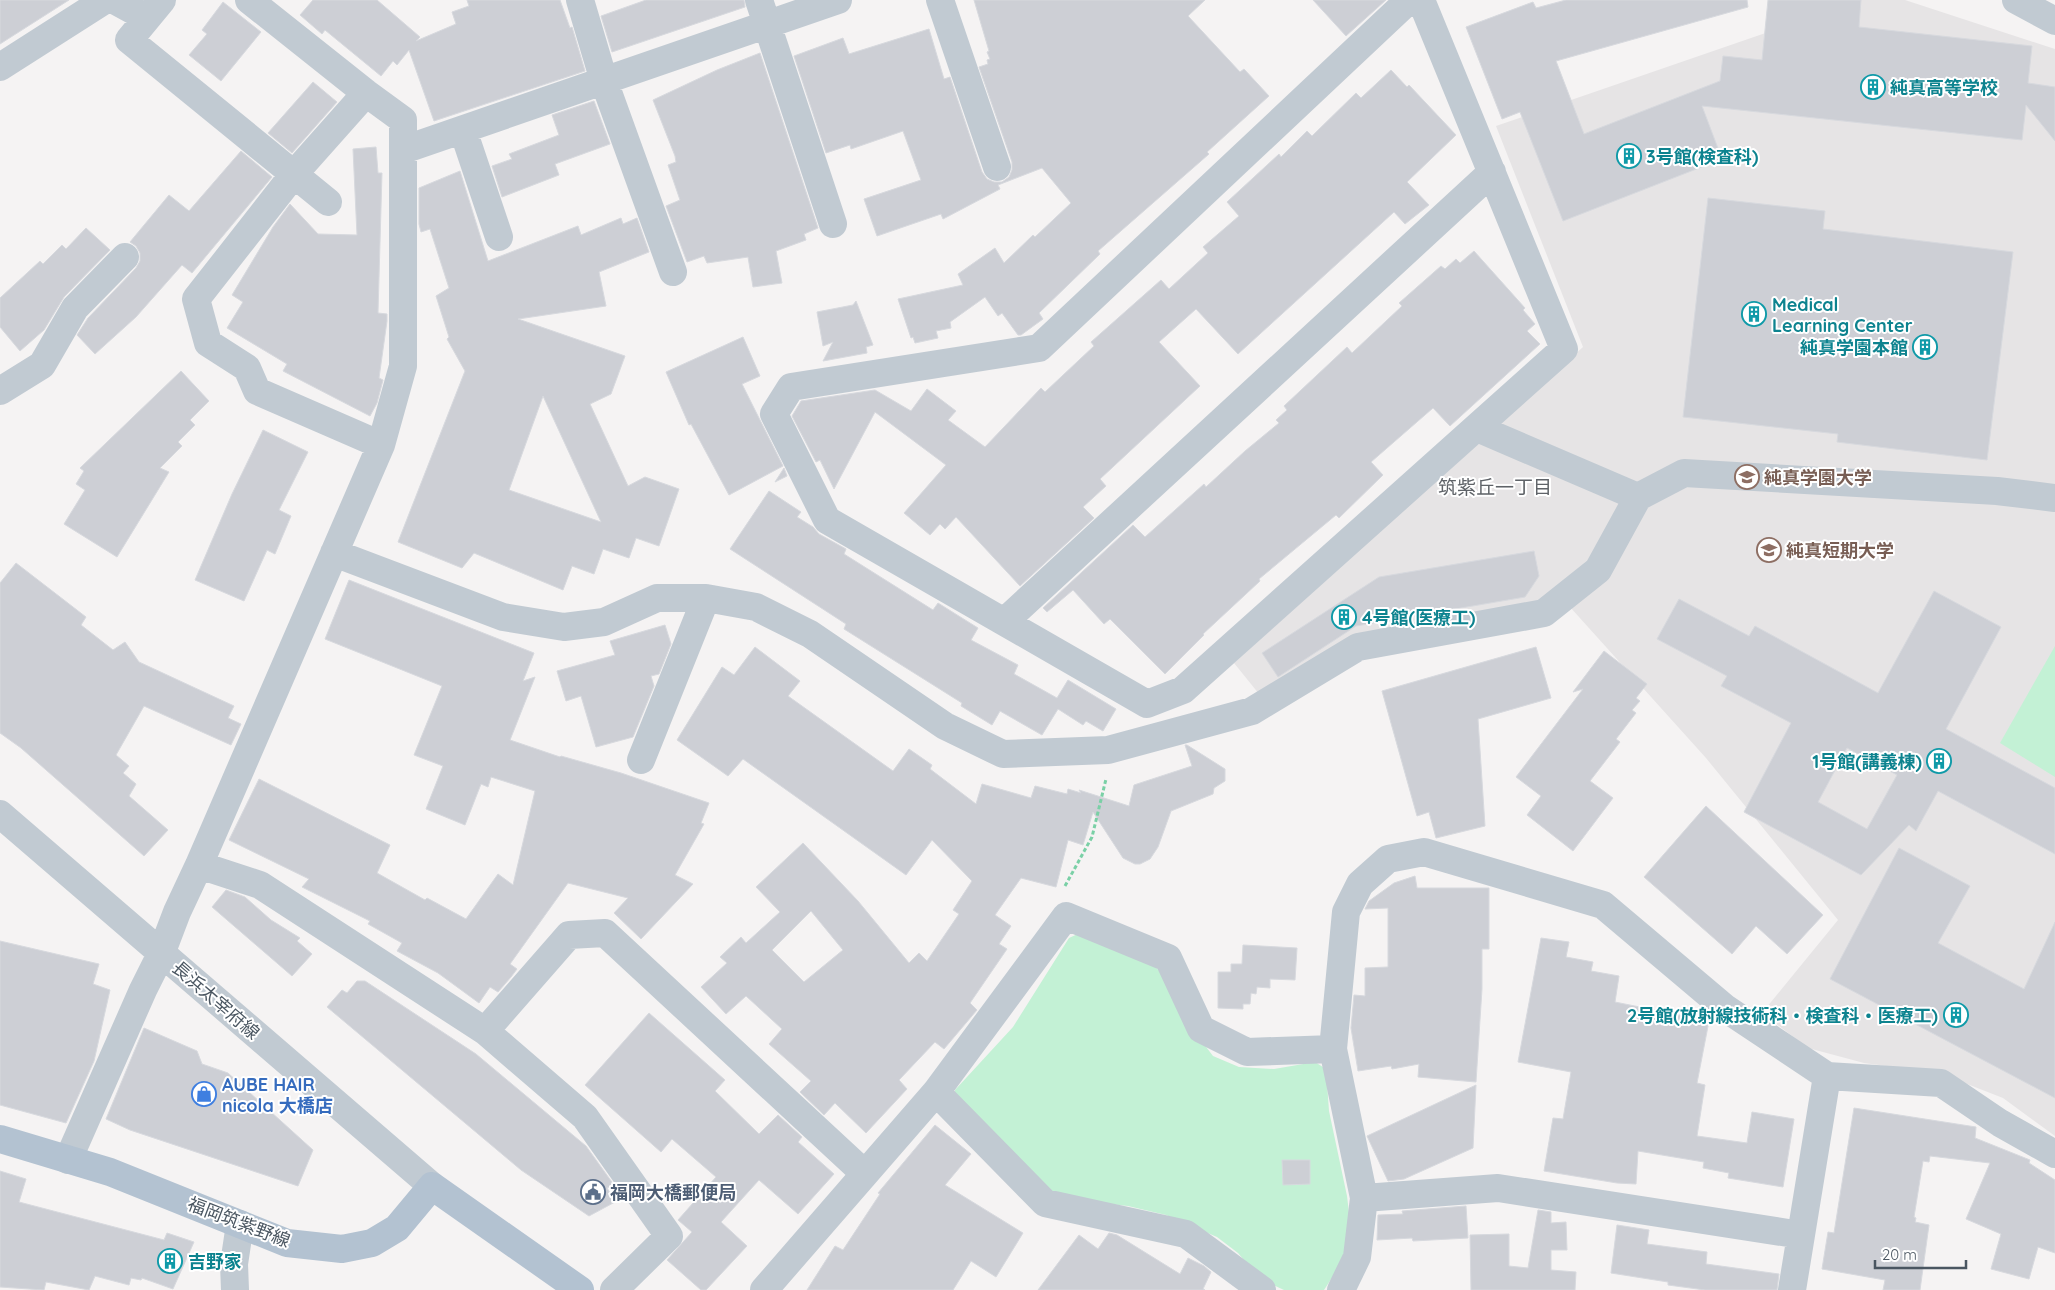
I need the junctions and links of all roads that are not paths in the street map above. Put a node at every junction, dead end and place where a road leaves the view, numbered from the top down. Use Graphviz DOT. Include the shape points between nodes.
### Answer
graph roads {
  1 [pos="105,0"];
  2 [pos="114,0"];
  3 [pos="249,0"];
  4 [pos="580,0"];
  5 [pos="838,0"];
  6 [pos="940,0"];
  7 [pos="1409,0"];
  8 [pos="1421,0"];
  9 [pos="2016,0"];
  10 [pos="155,9"];
  11 [pos="763,12"];
  12 [pos="2055,20"];
  13 [pos="0,67"];
  14 [pos="604,81"];
  15 [pos="366,93"];
  16 [pos="463,130"];
  17 [pos="402,150"];
  18 [pos="997,168"];
  19 [pos="1492,172"];
  20 [pos="294,174"];
  21 [pos="328,202"];
  22 [pos="833,224"];
  23 [pos="499,238"];
  24 [pos="125,257"];
  25 [pos="673,272"];
  26 [pos="0,391"];
  27 [pos="1477,428"];
  28 [pos="380,446"];
  29 [pos="1638,497"];
  30 [pos="2055,498"];
  31 [pos="334,553"];
  32 [pos="706,598"];
  33 [pos="1005,621"];
  34 [pos="1162,698"];
  35 [pos="1172,733"];
  36 [pos="641,760"];
  37 [pos="0,814"];
  38 [pos="199,865"];
  39 [pos="161,954"];
  40 [pos="484,1030"];
  41 [pos="1333,1049"];
  42 [pos="1827,1076"];
  43 [pos="936,1092"];
  44 [pos="0,1139"];
  45 [pos="2055,1154"];
  46 [pos="68,1160"];
  47 [pos="864,1173"];
  48 [pos="432,1186"];
  49 [pos="1364,1198"];
  50 [pos="240,1224"];
  51 [pos="1801,1235"];
  52 [pos="235,1290"];
  53 [pos="580,1290"];
  54 [pos="614,1290"];
  55 [pos="764,1290"];
  56 [pos="1262,1290"];
  57 [pos="1341,1290"];
  58 [pos="1792,1290"];
  1 -- 13 [label="street"];
  2 -- 10 [label="street"];
  3 -- 15 [label="street"];
  4 -- 14 [label="street"];
  5 -- 11 [label="street"];
  6 -- 18 [label="street"];
  7 -- 33 [label="street" via="1039,348 791,387 774,414 827,520"];
  8 -- 19 [label="street"];
  9 -- 12 [label="street"];
  10 -- 20 [label="street" via="129,40"];
  11 -- 14 [label="street"];
  11 -- 22 [label="street"];
  14 -- 16 [label="street"];
  14 -- 25 [label="street"];
  15 -- 17 [label="street" via="403,120"];
  15 -- 20 [label="street"];
  16 -- 17 [label="street"];
  16 -- 23 [label="street"];
  17 -- 28 [label="street" via="403,366"];
  19 -- 27 [label="street" via="1564,349"];
  19 -- 33 [label="street"];
  20 -- 21 [label="street"];
  20 -- 28 [label="street" via="196,299 208,343 247,368 257,391"];
  24 -- 26 [label="street" via="75,308 42,365"];
  27 -- 29 [label="street"];
  27 -- 34 [label="street" via="1183,690"];
  28 -- 31 [label="street"];
  29 -- 30 [label="street" via="1684,473 1997,491"];
  29 -- 35 [label="street" via="1598,570 1544,614 1358,648 1252,711"];
  31 -- 32 [label="street" via="503,617 564,627 604,622 657,598"];
  31 -- 38 [label="street"];
  32 -- 35 [label="street" via="756,607 810,634 944,726 1003,754 1113,749"];
  32 -- 36 [label="street"];
  33 -- 34 [label="street" via="1146,704"];
  34 -- 35 [label="street"];
  37 -- 39 [label="street, 長浜太宰府線"];
  38 -- 39 [label="street"];
  38 -- 40 [label="street" via="260,884"];
  39 -- 46 [label="street"];
  39 -- 48 [label="street, 長浜太宰府線"];
  40 -- 47 [label="street" via="569,935 605,933"];
  40 -- 54 [label="street" via="585,1117 668,1236"];
  41 -- 42 [label="street" via="1346,912 1360,884 1388,859 1424,852 1603,905 1725,1008"];
  41 -- 43 [label="street" via="1247,1052 1201,1029 1168,958 1066,916"];
  41 -- 49 [label="street"];
  42 -- 45 [label="street" via="1941,1083"];
  42 -- 51 [label="street"];
  43 -- 47 [label="street"];
  43 -- 56 [label="street" via="1045,1204 1186,1234"];
  44 -- 46 [label="main road, 福岡筑紫野線"];
  46 -- 50 [label="main road, 福岡筑紫野線" via="110,1172"];
  47 -- 55 [label="street"];
  48 -- 50 [label="main road, 福岡筑紫野線" via="397,1228 372,1244 342,1248 287,1243"];
  48 -- 53 [label="main road"];
  49 -- 51 [label="street" via="1498,1188"];
  49 -- 57 [label="street" via="1357,1258"];
  50 -- 52 [label="street" via="234,1264"];
  51 -- 58 [label="street"];
}
